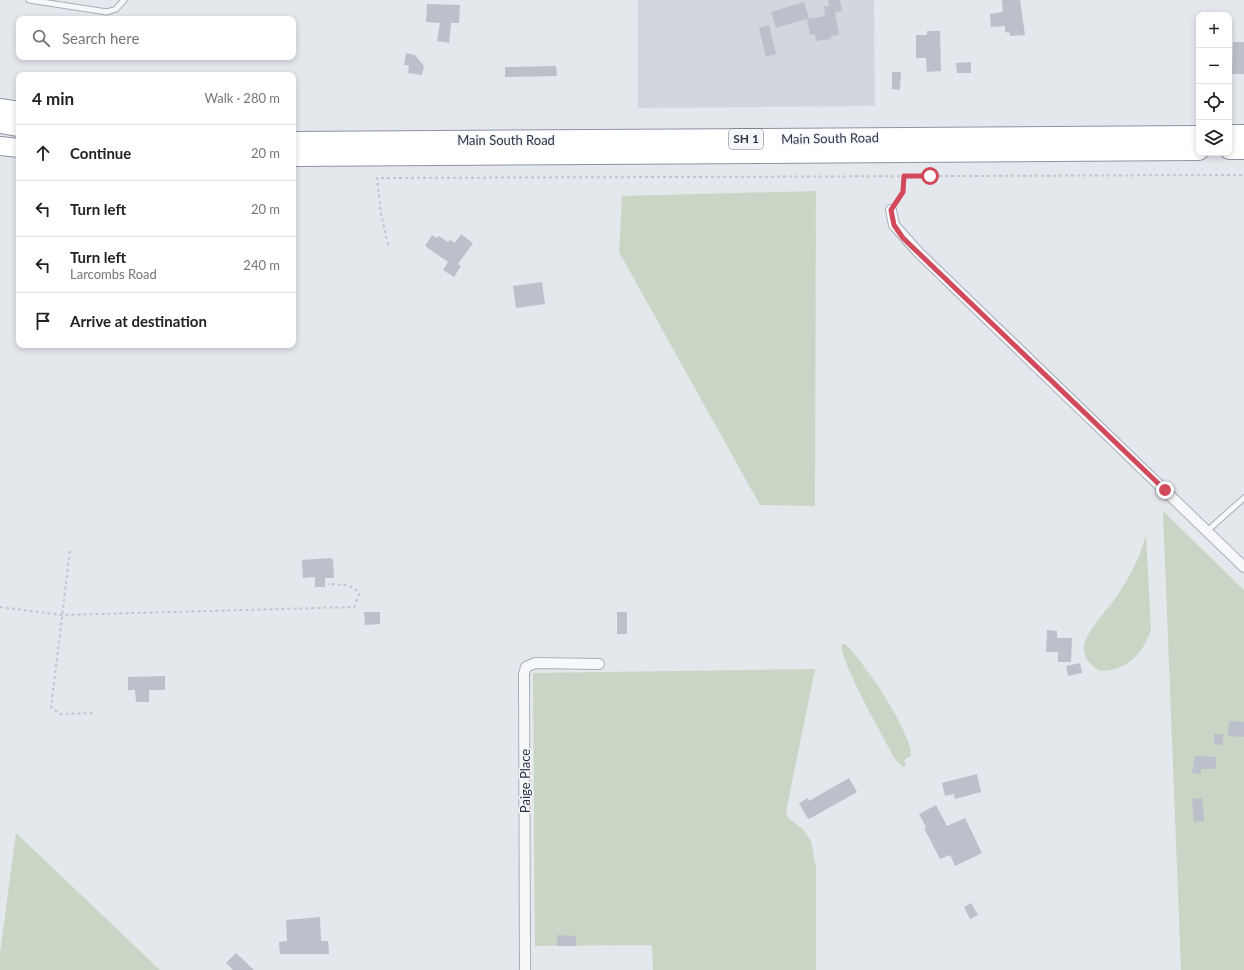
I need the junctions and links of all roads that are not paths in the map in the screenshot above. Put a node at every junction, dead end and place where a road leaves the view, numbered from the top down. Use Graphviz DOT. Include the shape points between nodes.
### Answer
graph roads {
  1 [pos="29,0"];
  2 [pos="124,0"];
  3 [pos="0,108"];
  4 [pos="16,111"];
  5 [pos="0,124"];
  6 [pos="16,127"];
  7 [pos="1232,134"];
  8 [pos="1244,134"];
  9 [pos="1196,135"];
  10 [pos="297,141"];
  11 [pos="0,146"];
  12 [pos="16,148"];
  13 [pos="1196,150"];
  14 [pos="1232,150"];
  15 [pos="1244,150"];
  16 [pos="0,151"];
  17 [pos="16,151"];
  18 [pos="296,157"];
  19 [pos="891,210"];
  20 [pos="1244,498"];
  21 [pos="1207,531"];
  22 [pos="1244,567"];
  23 [pos="599,664"];
  24 [pos="525,970"];
  1 -- 2 [label="lane" via="107,12 116,9"];
  3 -- 4 [label="highway"];
  5 -- 6 [label="highway"];
  7 -- 8 [label="highway"];
  9 -- 10 [label="highway, Main South Road / SH 1"];
  11 -- 12 [label="highway"];
  13 -- 18 [label="highway, Main South Road / SH 1"];
  14 -- 15 [label="highway"];
  16 -- 17 [label="highway"];
  19 -- 21 [label="street" via="894,225 918,252"];
  20 -- 21 [label="lane"];
  21 -- 22 [label="street"];
  23 -- 24 [label="street, Paige Place" via="535,663 526,667 524,674"];
}
